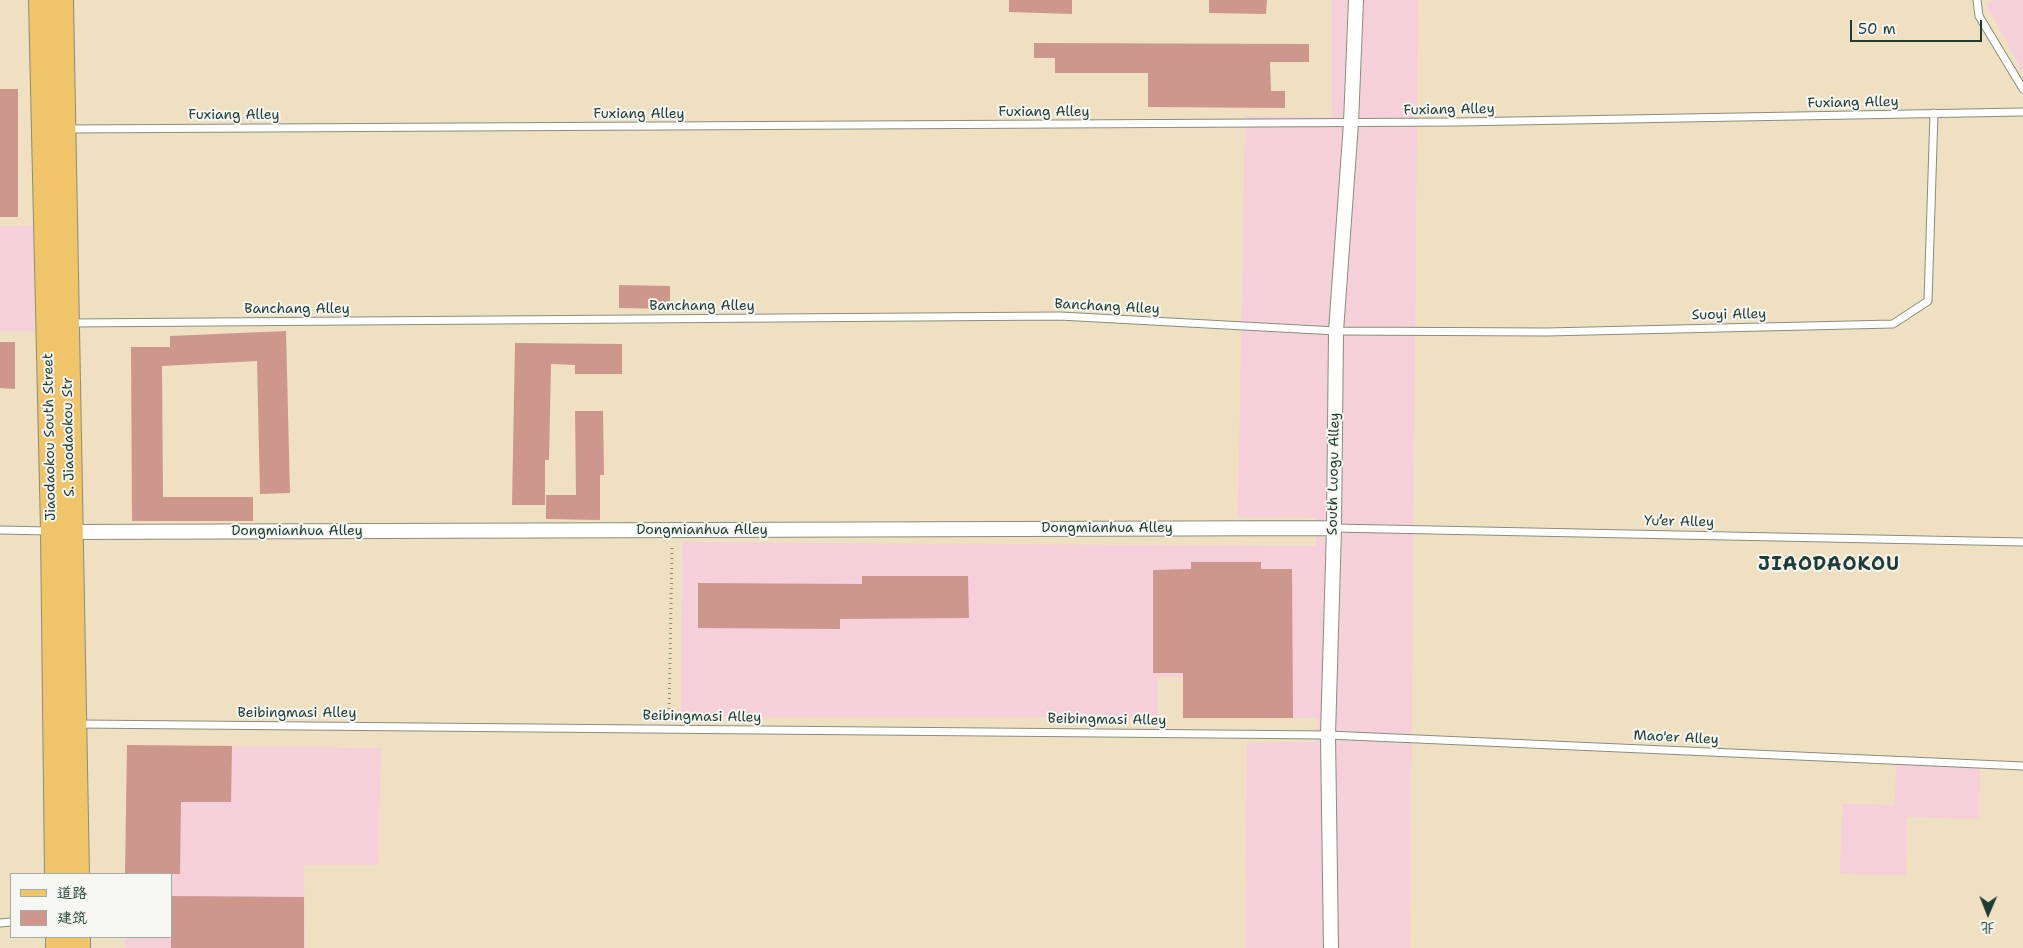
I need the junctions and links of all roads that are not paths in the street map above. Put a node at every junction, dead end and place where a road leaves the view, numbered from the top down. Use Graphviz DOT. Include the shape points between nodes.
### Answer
graph roads {
  1 [pos="40,0"];
  2 [pos="62,0"];
  3 [pos="1356,0"];
  4 [pos="1977,0"];
  5 [pos="2023,89"];
  6 [pos="2023,112"];
  7 [pos="1934,113"];
  8 [pos="1351,123"];
  9 [pos="64,129"];
  10 [pos="67,323"];
  11 [pos="1336,332"];
  12 [pos="1334,528"];
  13 [pos="0,530"];
  14 [pos="61,532"];
  15 [pos="2023,542"];
  16 [pos="76,724"];
  17 [pos="1328,735"];
  18 [pos="2023,766"];
  19 [pos="56,873"];
  20 [pos="78,873"];
  21 [pos="1331,948"];
  1 -- 14 [label="main road, Jiaodaokou South Street"];
  2 -- 9 [label="main road, S. Jiaodaokou Str"];
  3 -- 8 [label="street, South Luogu Alley"];
  4 -- 5 [label="lane" via="1979,16"];
  6 -- 7 [label="lane, Fuxiang Alley"];
  7 -- 8 [label="lane, Fuxiang Alley"];
  7 -- 11 [label="lane, Suoyi Alley" via="1928,301 1893,324 1547,332"];
  8 -- 9 [label="lane, Fuxiang Alley"];
  8 -- 11 [label="street, South Luogu Alley"];
  9 -- 10 [label="main road, S. Jiaodaokou Str"];
  10 -- 11 [label="lane, Banchang Alley" via="1060,316"];
  10 -- 14 [label="main road, S. Jiaodaokou Str"];
  11 -- 12 [label="street, South Luogu Alley"];
  12 -- 14 [label="street, Dongmianhua Alley"];
  12 -- 15 [label="lane, Yu’er Alley"];
  12 -- 17 [label="street, South Luogu Alley"];
  13 -- 14 [label="lane"];
  14 -- 16 [label="main road, S. Jiaodaokou Str"];
  14 -- 19 [label="main road, Jiaodaokou South Street"];
  16 -- 17 [label="lane, Beibingmasi Alley"];
  16 -- 20 [label="main road, S. Jiaodaokou Str"];
  17 -- 18 [label="lane, Mao'er Alley"];
  17 -- 21 [label="street, South Luogu Alley"];
}
